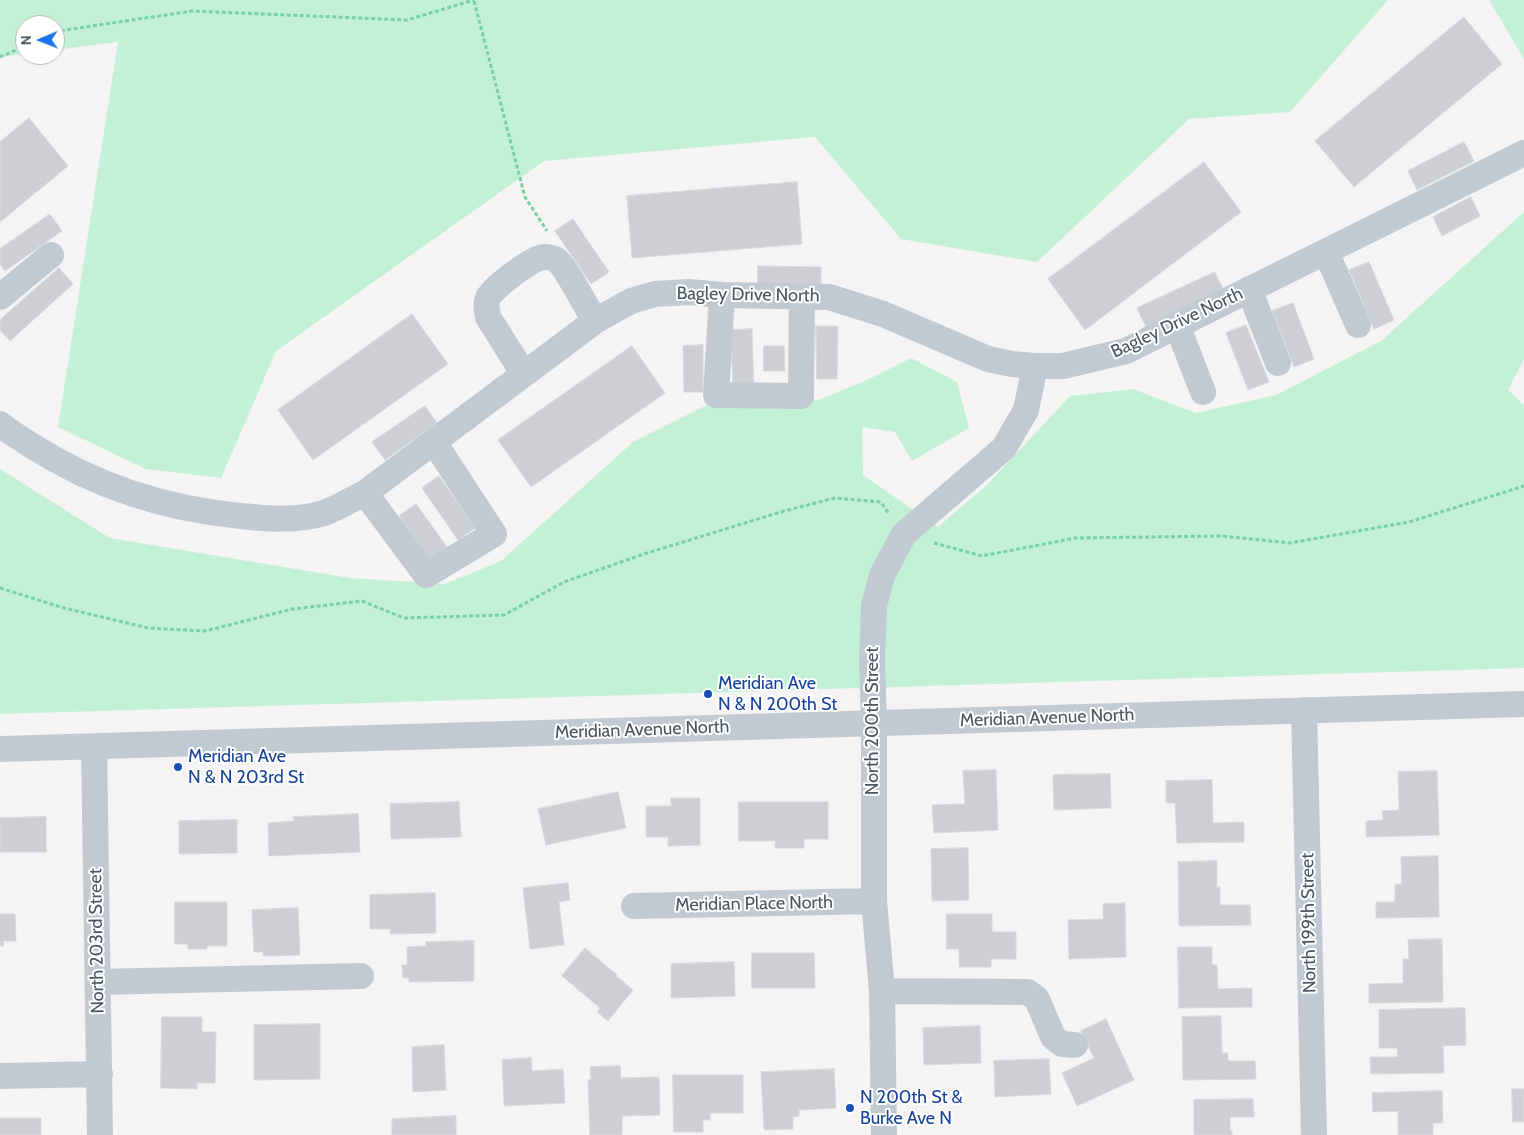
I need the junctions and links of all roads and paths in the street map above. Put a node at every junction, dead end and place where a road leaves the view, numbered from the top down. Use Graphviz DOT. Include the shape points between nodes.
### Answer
graph roads {
  1 [pos="474,0"];
  2 [pos="65,30"];
  3 [pos="15,50"];
  4 [pos="0,56"];
  5 [pos="1524,153"];
  6 [pos="551,237"];
  7 [pos="1326,252"];
  8 [pos="51,255"];
  9 [pos="1249,290"];
  10 [pos="722,295"];
  11 [pos="802,296"];
  12 [pos="0,297"];
  13 [pos="595,321"];
  14 [pos="1358,324"];
  15 [pos="1177,325"];
  16 [pos="1278,363"];
  17 [pos="1035,366"];
  18 [pos="523,373"];
  19 [pos="1203,392"];
  20 [pos="0,424"];
  21 [pos="434,442"];
  22 [pos="1524,486"];
  23 [pos="365,493"];
  24 [pos="904,534"];
  25 [pos="1524,704"];
  26 [pos="1304,710"];
  27 [pos="874,723"];
  28 [pos="94,747"];
  29 [pos="0,749"];
  30 [pos="874,901"];
  31 [pos="634,906"];
  32 [pos="361,976"];
  33 [pos="98,982"];
  34 [pos="882,991"];
  35 [pos="1075,1045"];
  36 [pos="100,1074"];
  37 [pos="0,1076"];
  38 [pos="100,1135"];
  39 [pos="884,1135"];
  40 [pos="1314,1135"];
  1 -- 2 [label="path" via="408,20 192,11"];
  1 -- 6 [label="path" via="525,197"];
  3 -- 4 [label="path"];
  5 -- 7 [label="street, Bagley Drive North"];
  7 -- 9 [label="street, Bagley Drive North"];
  7 -- 14 [label="street"];
  8 -- 12 [label="street"];
  9 -- 15 [label="street, Bagley Drive North"];
  9 -- 16 [label="street"];
  10 -- 11 [label="street, Bagley Drive North"];
  10 -- 11 [label="street" via="716,395 801,396"];
  10 -- 13 [label="street, Bagley Drive North" via="656,294 632,301"];
  11 -- 17 [label="street, Bagley Drive North" via="829,297 883,314 988,359"];
  13 -- 18 [label="street, Bagley Drive North"];
  13 -- 18 [label="street" via="560,262 547,256 530,263 493,290 486,307 488,317"];
  15 -- 17 [label="street, Bagley Drive North" via="1126,351 1063,366"];
  15 -- 19 [label="street"];
  17 -- 24 [label="street, North 200th Street" via="1026,410 1004,448"];
  18 -- 21 [label="street, Bagley Drive North"];
  20 -- 23 [label="street, Bagley Drive North" via="53,460 101,482 184,508 260,518 292,518 325,513"];
  21 -- 23 [label="street, Bagley Drive North"];
  21 -- 23 [label="street" via="494,534 426,575"];
  22 -- 24 [label="path" via="1409,522 1290,543 1222,536 1075,538 982,556"];
  24 -- 27 [label="street, North 200th Street" via="882,575 874,606"];
  25 -- 26 [label="street, Meridian Avenue North"];
  26 -- 27 [label="street, Meridian Avenue North"];
  26 -- 40 [label="street, North 199th Street"];
  27 -- 28 [label="street, Meridian Avenue North"];
  27 -- 30 [label="street, North 200th Street"];
  28 -- 29 [label="street, Meridian Avenue North"];
  28 -- 33 [label="street, North 203rd Street"];
  30 -- 31 [label="street, Meridian Place North"];
  30 -- 34 [label="street, North 200th Street"];
  32 -- 33 [label="street"];
  33 -- 36 [label="street, North 203rd Street"];
  34 -- 35 [label="street" via="1028,992 1037,999 1053,1036 1062,1044"];
  34 -- 39 [label="street, North 200th Street"];
  36 -- 37 [label="street"];
  36 -- 38 [label="street, North 203rd Street"];
}
